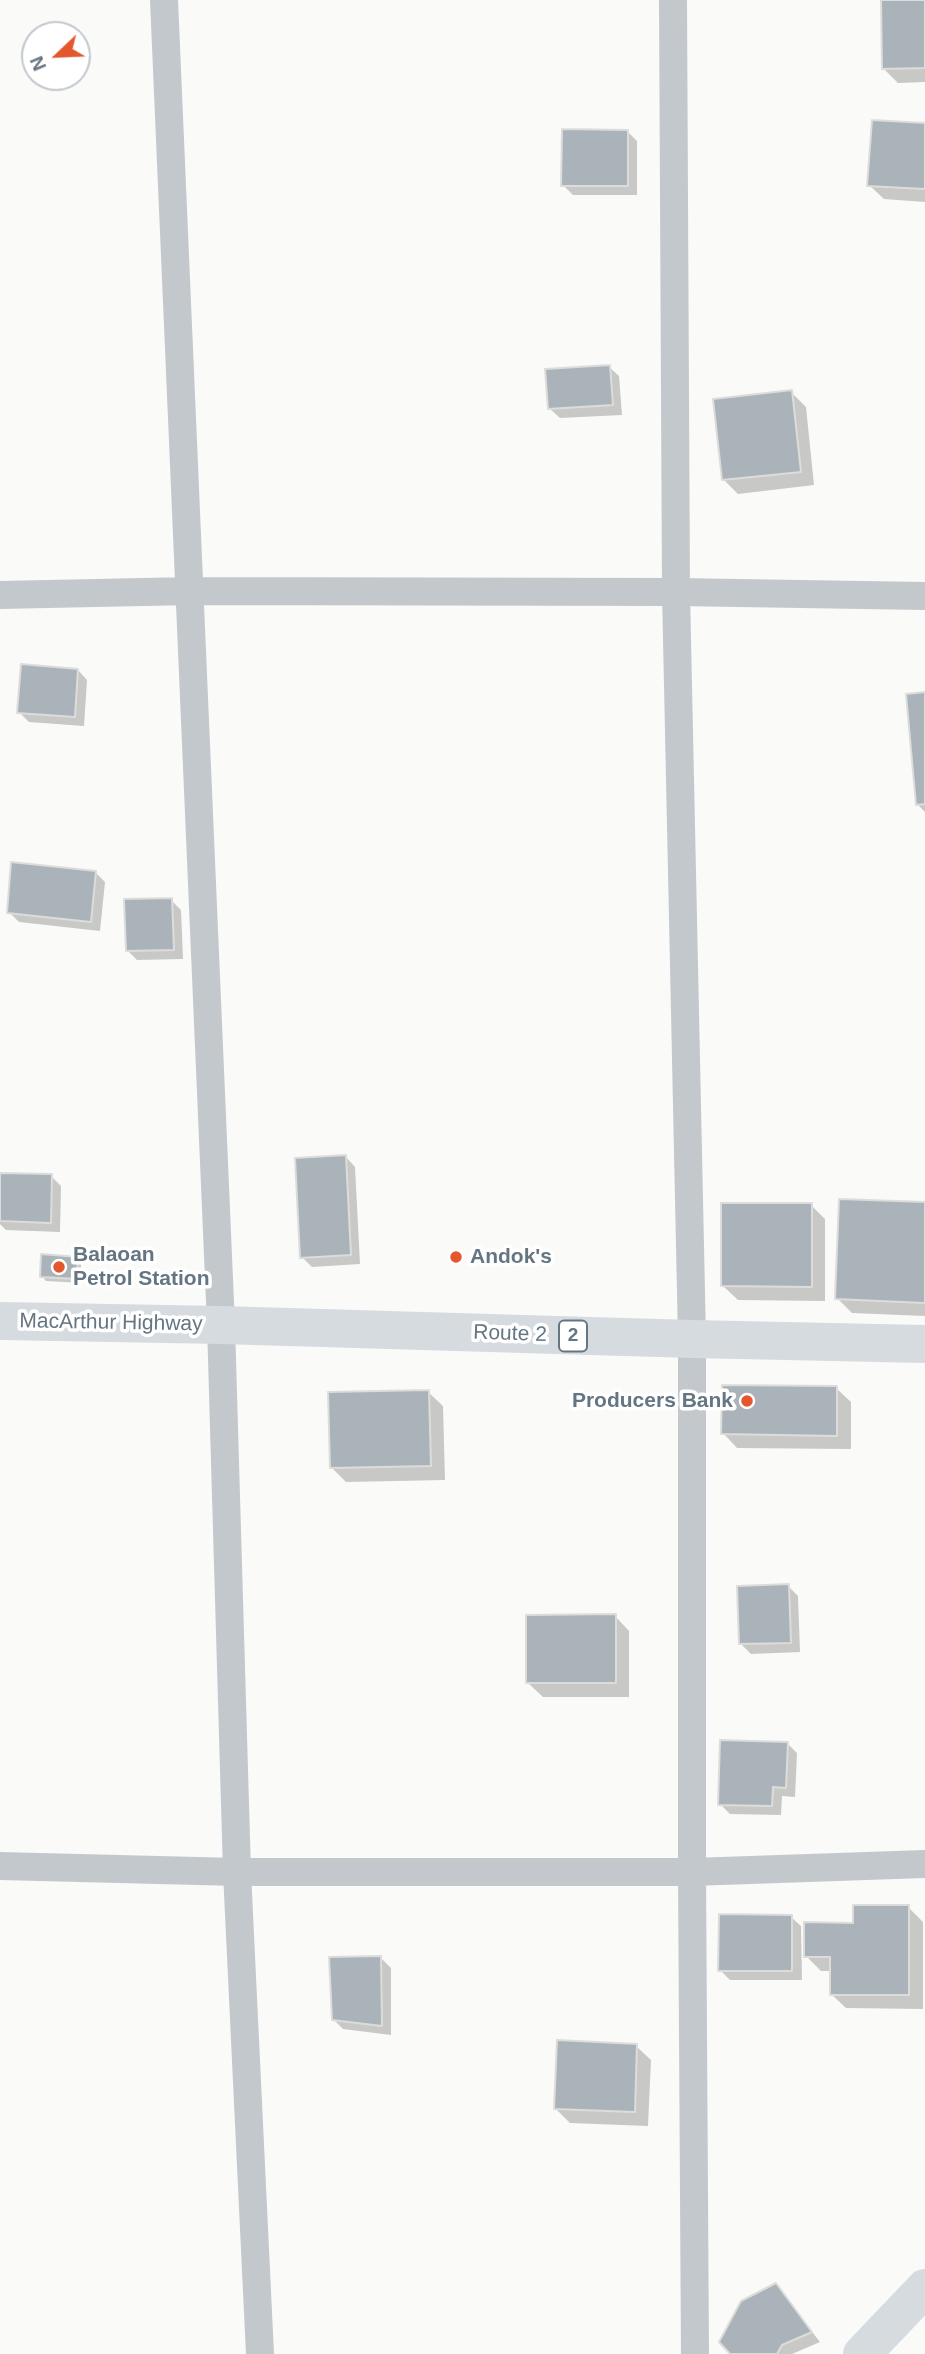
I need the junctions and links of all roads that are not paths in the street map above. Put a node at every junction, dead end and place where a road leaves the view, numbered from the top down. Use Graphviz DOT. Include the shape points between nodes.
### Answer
graph roads {
  1 [pos="164,0"];
  2 [pos="673,0"];
  3 [pos="191,591"];
  4 [pos="676,592"];
  5 [pos="0,595"];
  6 [pos="925,596"];
  7 [pos="0,1321"];
  8 [pos="221,1325"];
  9 [pos="692,1339"];
  10 [pos="925,1344"];
  11 [pos="925,1864"];
  12 [pos="0,1866"];
  13 [pos="237,1872"];
  14 [pos="691,1872"];
  15 [pos="925,2288"];
  16 [pos="260,2354"];
  17 [pos="695,2354"];
  18 [pos="862,2354"];
  1 -- 3 [label="street"];
  2 -- 4 [label="street"];
  3 -- 4 [label="street"];
  3 -- 5 [label="street"];
  3 -- 8 [label="street"];
  4 -- 6 [label="street"];
  4 -- 9 [label="street"];
  7 -- 8 [label="main road, MacArthur Highway / 2"];
  8 -- 9 [label="main road, Route 2 / 2"];
  8 -- 13 [label="street"];
  9 -- 10 [label="main road, Route 2 / 2"];
  9 -- 14 [label="street"];
  11 -- 14 [label="street"];
  12 -- 13 [label="street"];
  13 -- 14 [label="street"];
  13 -- 16 [label="street"];
  14 -- 17 [label="street"];
  15 -- 18 [label="main road"];
}
